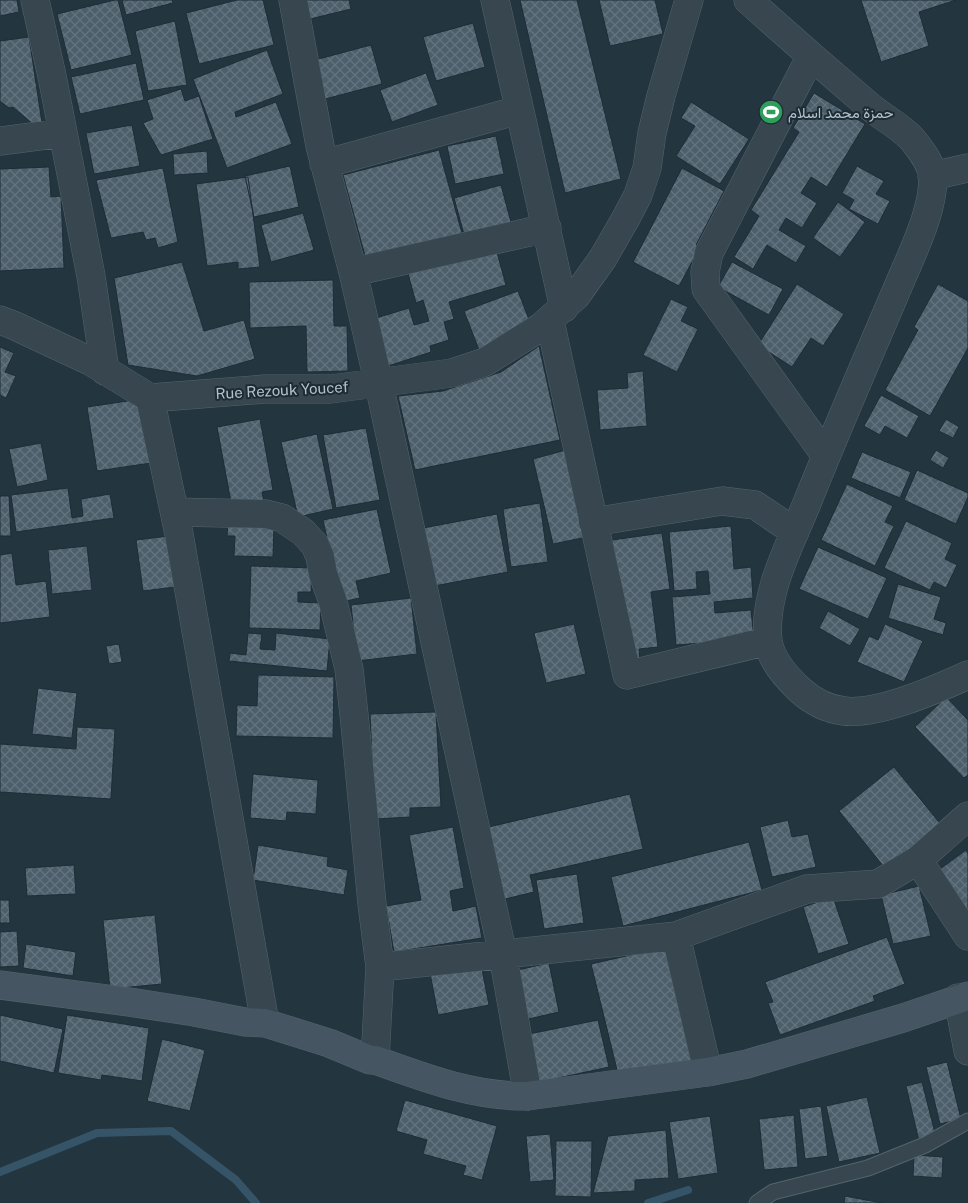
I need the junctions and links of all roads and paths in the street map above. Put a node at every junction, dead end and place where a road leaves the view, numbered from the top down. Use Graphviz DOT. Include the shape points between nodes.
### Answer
graph roads {
  1 [pos="35,0"];
  2 [pos="293,0"];
  3 [pos="495,0"];
  4 [pos="689,0"];
  5 [pos="748,0"];
  6 [pos="811,56"];
  7 [pos="519,110"];
  8 [pos="62,133"];
  9 [pos="0,141"];
  10 [pos="324,164"];
  11 [pos="968,168"];
  12 [pos="932,176"];
  13 [pos="547,228"];
  14 [pos="353,272"];
  15 [pos="557,314"];
  16 [pos="0,320"];
  17 [pos="105,371"];
  18 [pos="378,383"];
  19 [pos="150,398"];
  20 [pos="826,456"];
  21 [pos="174,512"];
  22 [pos="593,522"];
  23 [pos="795,532"];
  24 [pos="768,641"];
  25 [pos="968,675"];
  26 [pos="968,816"];
  27 [pos="918,860"];
  28 [pos="676,936"];
  29 [pos="968,936"];
  30 [pos="503,955"];
  31 [pos="380,967"];
  32 [pos="0,985"];
  33 [pos="963,997"];
  34 [pos="265,1024"];
  35 [pos="968,1051"];
  36 [pos="375,1060"];
  37 [pos="708,1072"];
  38 [pos="528,1096"];
  39 [pos="968,1121"];
  40 [pos="757,1203"];
  1 -- 8 [label="street"];
  2 -- 10 [label="street"];
  3 -- 7 [label="street"];
  4 -- 15 [label="street, Rue Rezouk Youcef" via="661,96 647,168 638,195 598,266 576,296"];
  5 -- 6 [label="street"];
  6 -- 12 [label="street" via="909,136 927,161"];
  6 -- 20 [label="street" via="709,253 704,272 706,289"];
  7 -- 10 [label="street"];
  7 -- 13 [label="street"];
  8 -- 9 [label="street"];
  8 -- 17 [label="street" via="91,276"];
  10 -- 14 [label="street"];
  11 -- 12 [label="street"];
  12 -- 20 [label="street" via="933,185 923,226"];
  13 -- 14 [label="street"];
  13 -- 15 [label="street"];
  14 -- 18 [label="street"];
  15 -- 18 [label="street, Rue Rezouk Youcef" via="485,362 452,373"];
  15 -- 22 [label="street"];
  16 -- 17 [label="street"];
  17 -- 19 [label="street"];
  18 -- 19 [label="street, Rue Rezouk Youcef" via="331,389"];
  18 -- 30 [label="street"];
  19 -- 21 [label="street"];
  20 -- 23 [label="street"];
  21 -- 31 [label="street" via="266,514 282,518 315,545 333,602 348,669"];
  21 -- 34 [label="street"];
  22 -- 23 [label="street" via="722,501 755,505"];
  22 -- 24 [label="street" via="627,675"];
  23 -- 24 [label="street" via="777,579"];
  24 -- 25 [label="street" via="779,667 804,694 830,708 847,711 890,704"];
  26 -- 27 [label="street"];
  27 -- 28 [label="street" via="878,884 807,889"];
  27 -- 29 [label="street"];
  28 -- 30 [label="street"];
  28 -- 37 [label="street"];
  30 -- 31 [label="street"];
  30 -- 38 [label="street"];
  31 -- 36 [label="street"];
  32 -- 34 [label="main road"];
  33 -- 35 [label="street"];
  33 -- 37 [label="main road" via="784,1054"];
  34 -- 36 [label="main road"];
  36 -- 38 [label="main road" via="460,1089"];
  37 -- 38 [label="main road"];
  39 -- 40 [label="lane" via="925,1144 868,1168 773,1192"];
}
